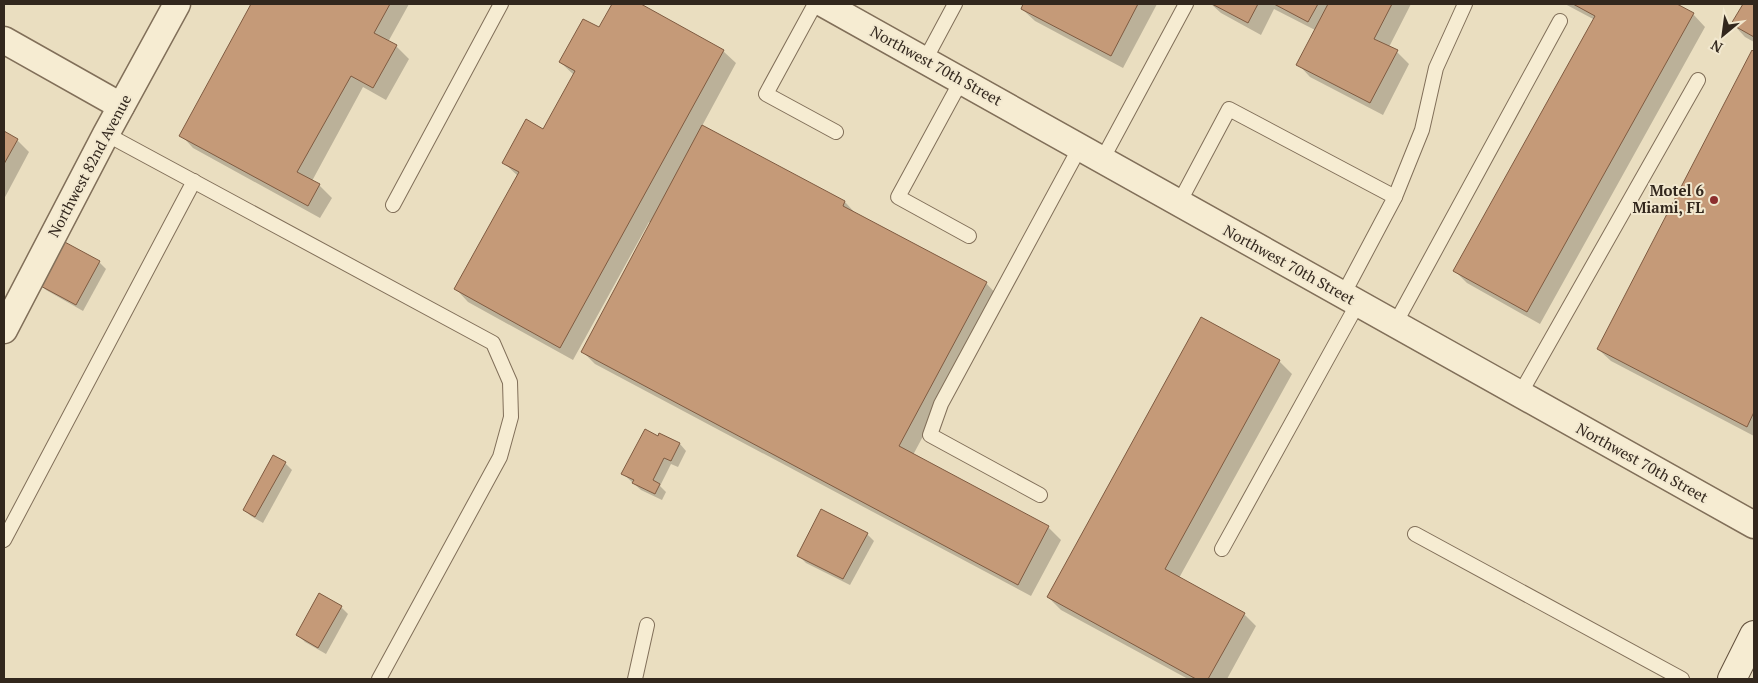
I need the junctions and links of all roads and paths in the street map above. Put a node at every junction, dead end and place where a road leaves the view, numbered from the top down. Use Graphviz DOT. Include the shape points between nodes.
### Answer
graph roads {
  1 [pos="177,4"];
  2 [pos="501,4"];
  3 [pos="815,4"];
  4 [pos="824,4"];
  5 [pos="955,4"];
  6 [pos="1186,4"];
  7 [pos="1464,4"];
  8 [pos="1560,21"];
  9 [pos="4,40"];
  10 [pos="925,60"];
  11 [pos="1698,80"];
  12 [pos="961,81"];
  13 [pos="121,106"];
  14 [pos="836,132"];
  15 [pos="106,134"];
  16 [pos="1080,147"];
  17 [pos="1102,160"];
  18 [pos="194,181"];
  19 [pos="1395,197"];
  20 [pos="1179,202"];
  21 [pos="393,205"];
  22 [pos="969,236"];
  23 [pos="1351,299"];
  24 [pos="1395,324"];
  25 [pos="4,330"];
  26 [pos="1520,394"];
  27 [pos="1040,495"];
  28 [pos="1754,526"];
  29 [pos="1415,534"];
  30 [pos="4,540"];
  31 [pos="1222,549"];
  32 [pos="647,625"];
  33 [pos="1754,635"];
  34 [pos="379,679"];
  35 [pos="635,679"];
  36 [pos="1682,679"];
  37 [pos="1732,679"];
  1 -- 13 [label="street, Northwest 82nd Avenue"];
  2 -- 21 [label="lane"];
  3 -- 14 [label="lane" via="766,94"];
  4 -- 10 [label="street, Northwest 70th Street"];
  5 -- 10 [label="lane"];
  6 -- 17 [label="lane"];
  7 -- 19 [label="lane" via="1436,68 1422,130"];
  8 -- 24 [label="lane"];
  9 -- 13 [label="street"];
  10 -- 12 [label="street, Northwest 70th Street"];
  11 -- 26 [label="lane"];
  12 -- 16 [label="street, Northwest 70th Street"];
  12 -- 22 [label="lane" via="898,197"];
  13 -- 15 [label="street, Northwest 82nd Avenue"];
  15 -- 18 [label="lane"];
  15 -- 25 [label="street, Northwest 82nd Avenue"];
  16 -- 17 [label="street, Northwest 70th Street"];
  16 -- 27 [label="lane" via="941,404 930,435"];
  17 -- 20 [label="street, Northwest 70th Street"];
  18 -- 30 [label="lane"];
  18 -- 34 [label="lane" via="493,343 510,382 511,417 500,457"];
  19 -- 20 [label="lane" via="1228,109"];
  19 -- 23 [label="lane"];
  20 -- 23 [label="street, Northwest 70th Street"];
  23 -- 24 [label="street, Northwest 70th Street"];
  23 -- 31 [label="lane"];
  24 -- 26 [label="street, Northwest 70th Street"];
  26 -- 28 [label="street, Northwest 70th Street"];
  29 -- 36 [label="lane"];
  32 -- 35 [label="lane"];
  33 -- 37 [label="street"];
}
